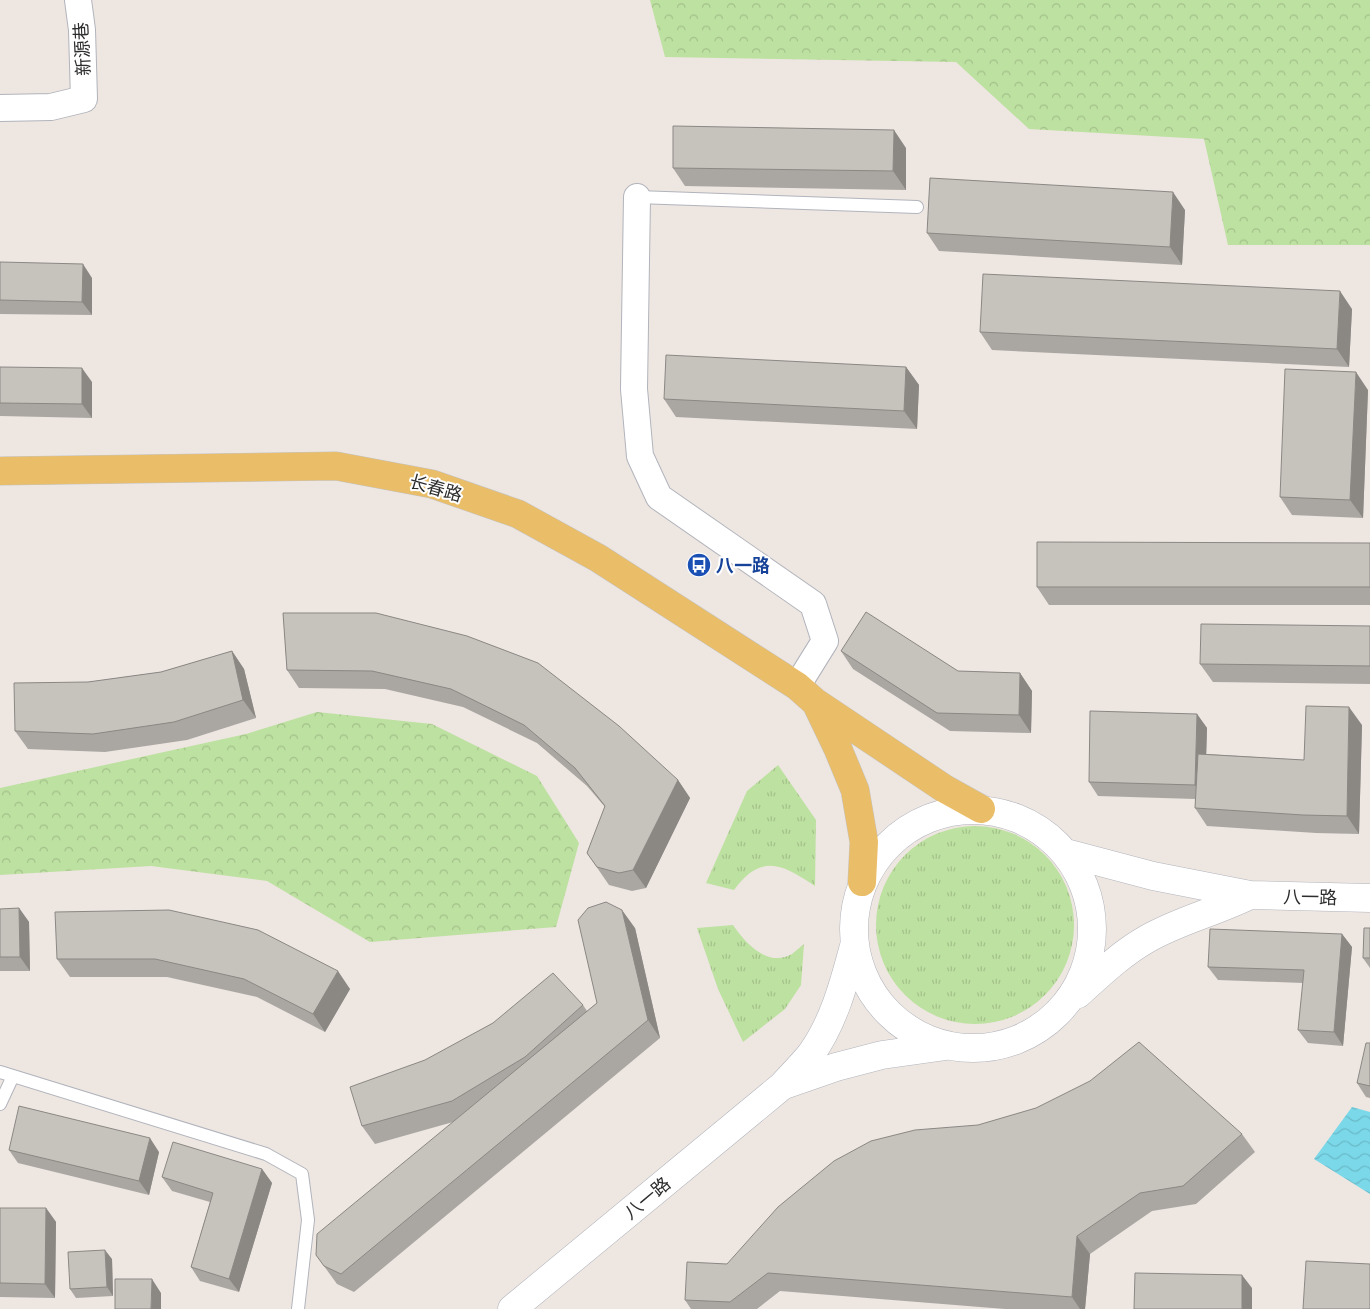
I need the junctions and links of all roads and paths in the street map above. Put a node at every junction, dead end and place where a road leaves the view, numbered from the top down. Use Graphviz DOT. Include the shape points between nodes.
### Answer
graph roads {
  1 [pos="78,0"];
  2 [pos="0,108"];
  3 [pos="637,197"];
  4 [pos="917,207"];
  5 [pos="0,471"];
  6 [pos="806,694"];
  7 [pos="981,809"];
  8 [pos="1066,853"];
  9 [pos="862,882"];
  10 [pos="1250,895"];
  11 [pos="1370,898"];
  12 [pos="854,946"];
  13 [pos="1067,1004"];
  14 [pos="947,1045"];
  15 [pos="0,1072"];
  16 [pos="13,1076"];
  17 [pos="782,1086"];
  18 [pos="0,1104"];
  19 [pos="298,1309"];
  20 [pos="512,1309"];
  1 -- 2 [label="street, 新源巷" via="84,99 52,108"];
  3 -- 4 [label="lane"];
  3 -- 6 [label="street" via="634,389 640,456 660,497 814,604 825,641"];
  5 -- 6 [label="main road, 长春路" via="336,466 432,484 518,514 598,558"];
  6 -- 7 [label="main road, 长春路" via="945,789"];
  6 -- 9 [label="main road" via="838,749 855,790 864,842"];
  7 -- 8 [label="main road" via="1011,814 1050,836"];
  7 -- 9 [label="main road" via="930,817 885,847"];
  8 -- 10 [label="main road, 八一路" via="1153,876"];
  8 -- 13 [label="main road" via="1085,884 1094,924 1085,973"];
  9 -- 12 [label="main road" via="853,918"];
  10 -- 11 [label="main road, 八一路"];
  10 -- 13 [label="main road" via="1146,940"];
  12 -- 14 [label="main road" via="864,980 882,1007 911,1031"];
  12 -- 17 [label="main road" via="831,1018 811,1054"];
  13 -- 14 [label="main road" via="1037,1030 989,1048"];
  14 -- 17 [label="main road" via="836,1067"];
  15 -- 16 [label="lane"];
  16 -- 18 [label="lane"];
  16 -- 19 [label="lane" via="266,1154 302,1174 308,1220"];
  17 -- 20 [label="main road, 八一路"];
}
